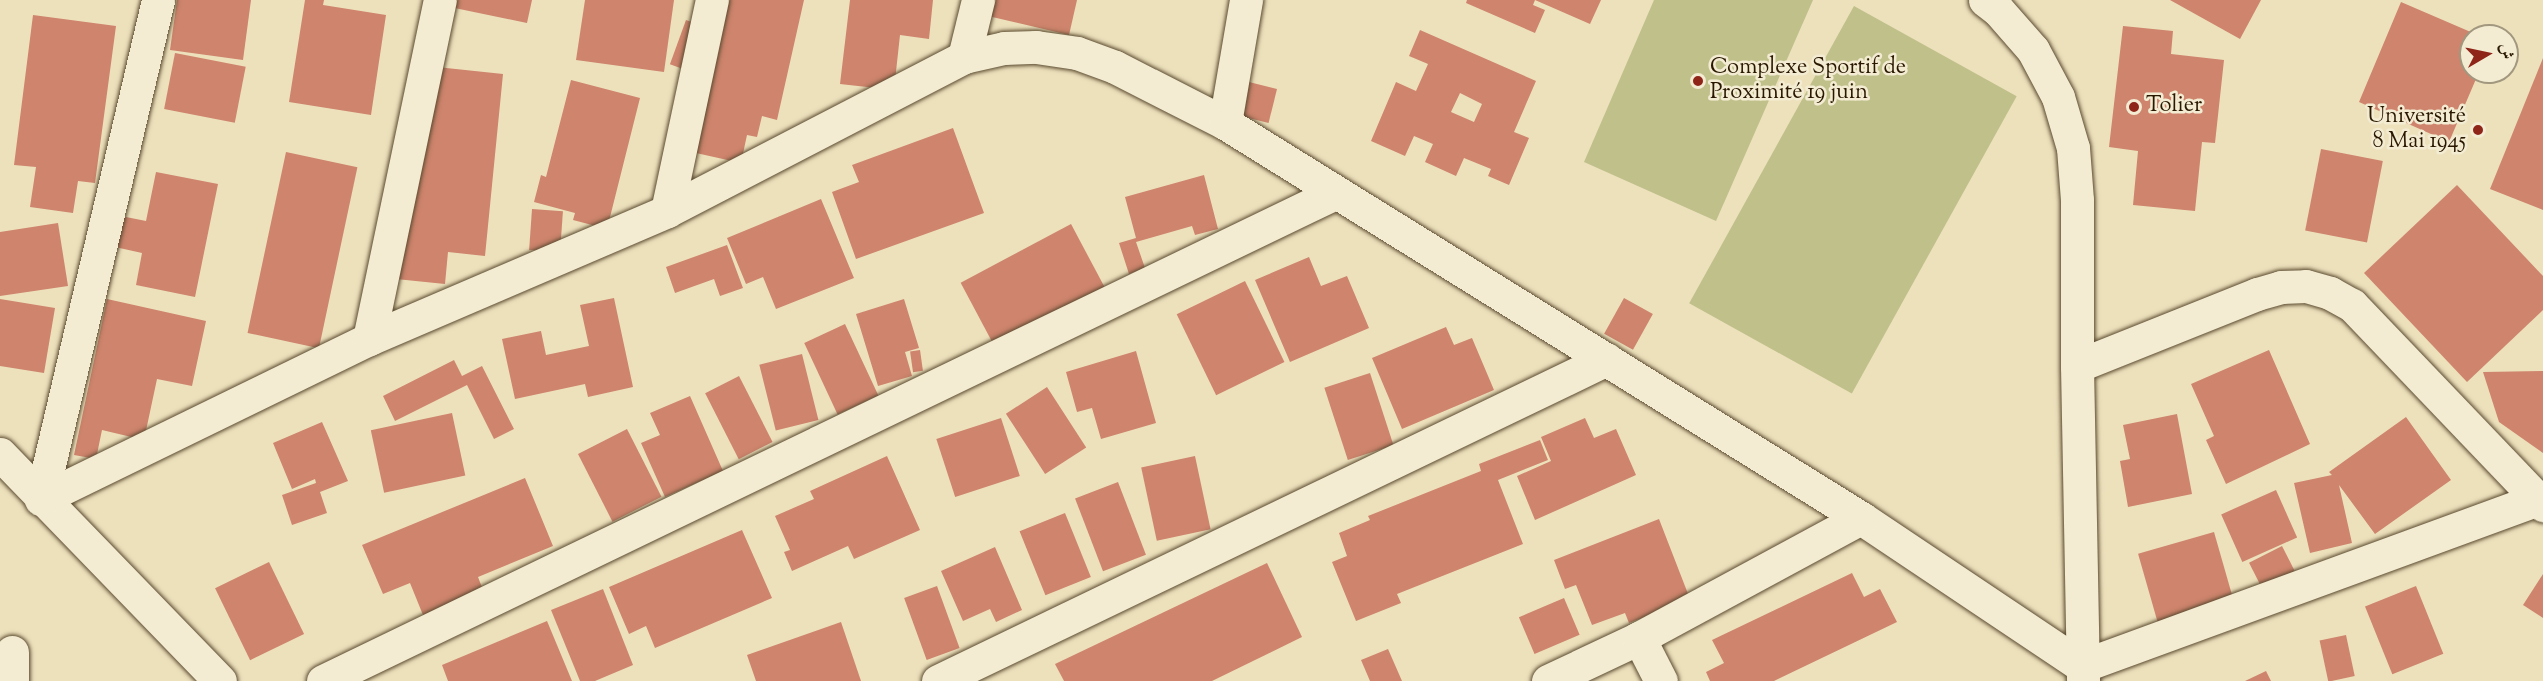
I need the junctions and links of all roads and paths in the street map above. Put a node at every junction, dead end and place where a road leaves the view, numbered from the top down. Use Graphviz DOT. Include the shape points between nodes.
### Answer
graph roads {
  1 [pos="158,0"];
  2 [pos="440,0"];
  3 [pos="712,0"];
  4 [pos="978,0"];
  5 [pos="1246,0"];
  6 [pos="1985,0"];
  7 [pos="964,57"];
  8 [pos="1225,123"];
  9 [pos="1335,193"];
  10 [pos="667,211"];
  11 [pos="369,339"];
  12 [pos="1607,359"];
  13 [pos="2077,366"];
  14 [pos="0,454"];
  15 [pos="41,499"];
  16 [pos="2541,500"];
  17 [pos="1861,518"];
  18 [pos="1639,638"];
  19 [pos="2083,673"];
  20 [pos="220,681"];
  21 [pos="323,681"];
  22 [pos="938,681"];
  23 [pos="1548,681"];
  24 [pos="1661,681"];
  1 -- 15 [label="street"];
  2 -- 11 [label="street"];
  3 -- 10 [label="street"];
  4 -- 7 [label="street"];
  5 -- 8 [label="street"];
  6 -- 13 [label="street" via="2033,50 2058,97 2073,147 2077,200"];
  7 -- 8 [label="street" via="1004,48 1036,47 1077,53 1115,67"];
  7 -- 10 [label="street"];
  8 -- 9 [label="street"];
  9 -- 12 [label="street"];
  9 -- 21 [label="street"];
  10 -- 11 [label="street"];
  11 -- 15 [label="street"];
  12 -- 17 [label="street"];
  12 -- 22 [label="street"];
  13 -- 16 [label="street" via="2257,294 2281,287 2306,286 2352,305"];
  13 -- 19 [label="street"];
  14 -- 15 [label="street"];
  15 -- 20 [label="street"];
  16 -- 19 [label="street"];
  17 -- 18 [label="street"];
  17 -- 19 [label="street"];
  18 -- 23 [label="street"];
  18 -- 24 [label="street"];
}
